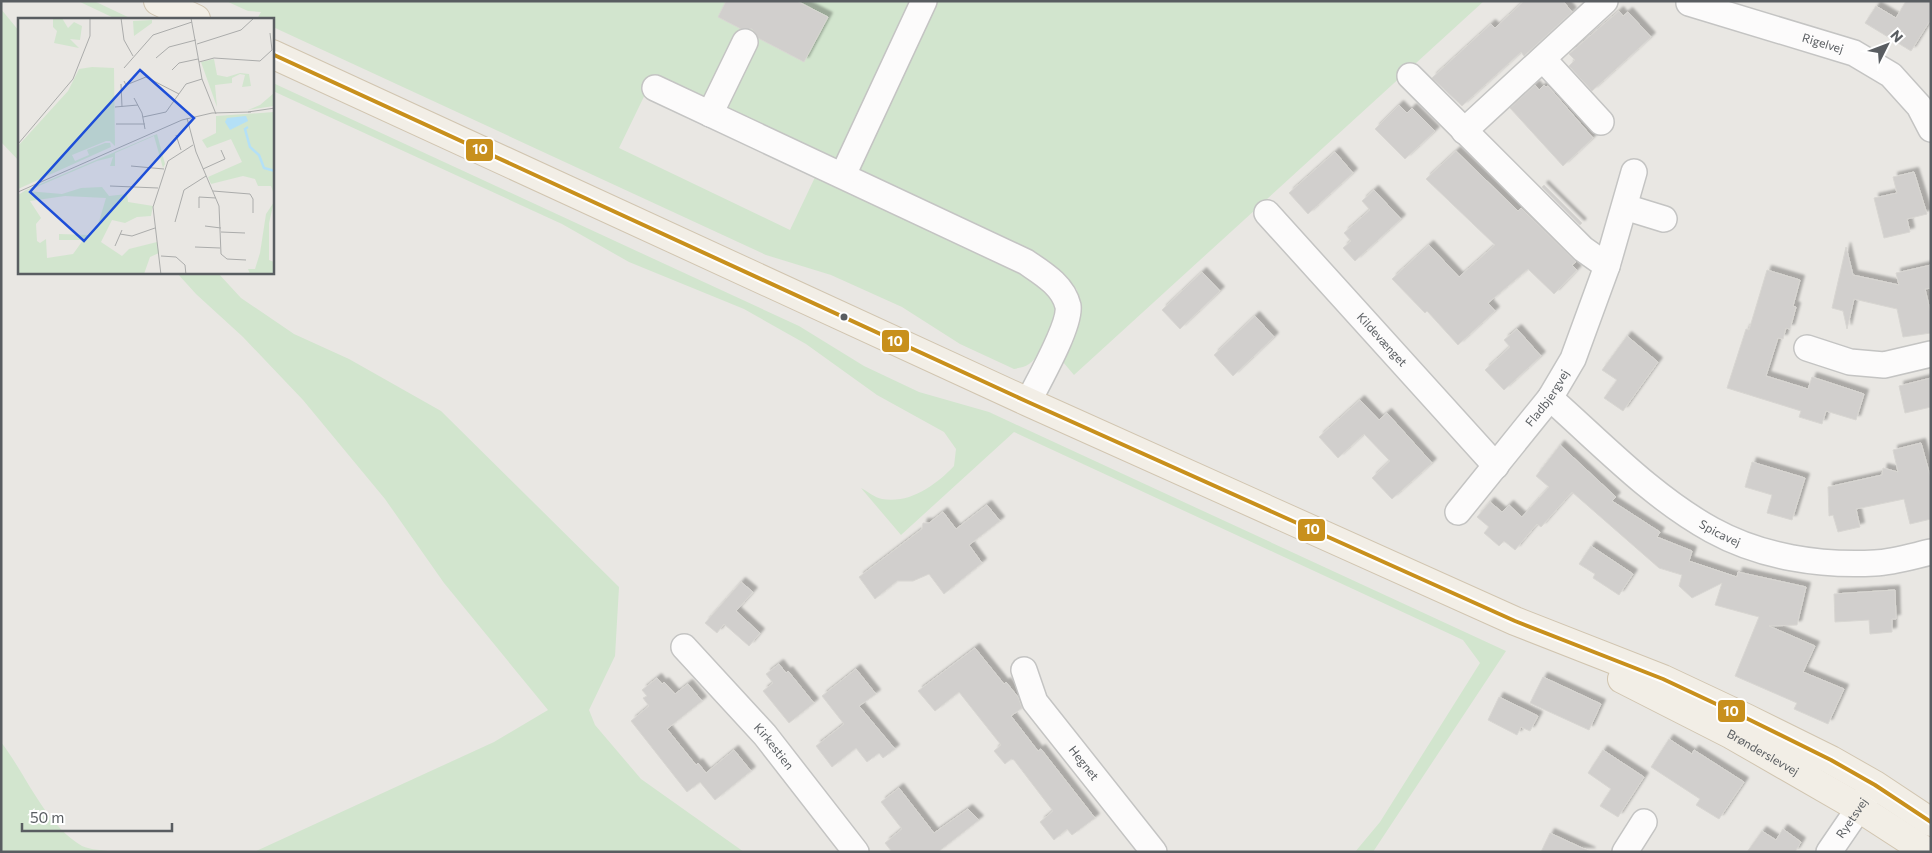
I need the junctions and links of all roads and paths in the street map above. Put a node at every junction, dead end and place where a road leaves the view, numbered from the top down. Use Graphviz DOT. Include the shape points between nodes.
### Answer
graph roads {
  1 [pos="158,1"];
  2 [pos="924,1"];
  3 [pos="1605,1"];
  4 [pos="1690,1"];
  5 [pos="194,18"];
  6 [pos="745,42"];
  7 [pos="274,55"];
  8 [pos="1543,59"];
  9 [pos="1410,76"];
  10 [pos="656,88"];
  11 [pos="710,114"];
  12 [pos="1601,122"];
  13 [pos="1931,129"];
  14 [pos="1464,131"];
  15 [pos="1634,172"];
  16 [pos="843,174"];
  17 [pos="1626,207"];
  18 [pos="1268,214"];
  19 [pos="1664,219"];
  20 [pos="1607,266"];
  21 [pos="1807,348"];
  22 [pos="1931,354"];
  23 [pos="1550,398"];
  24 [pos="1028,402"];
  25 [pos="1496,466"];
  26 [pos="1458,512"];
  27 [pos="1931,552"];
  28 [pos="1515,621"];
  29 [pos="684,647"];
  30 [pos="1024,670"];
  31 [pos="1875,785"];
  32 [pos="1859,808"];
  33 [pos="1644,822"];
  34 [pos="1931,822"];
  35 [pos="856,852"];
  36 [pos="1154,852"];
  37 [pos="1624,852"];
  38 [pos="1829,852"];
  39 [pos="1927,852"];
  1 -- 5 [label="main road"];
  2 -- 16 [label="street"];
  3 -- 8 [label="street"];
  4 -- 13 [label="street, Rigelvej" via="1854,52 1890,75 1919,106"];
  6 -- 11 [label="street"];
  7 -- 24 [label="main road, Brønderslevvej"];
  8 -- 12 [label="street"];
  8 -- 14 [label="street"];
  9 -- 14 [label="street"];
  10 -- 11 [label="street"];
  11 -- 16 [label="street"];
  14 -- 20 [label="street" via="1583,249"];
  15 -- 17 [label="street, Fladbjergvej"];
  16 -- 24 [label="street" via="1026,262 1054,281 1068,306 1064,328"];
  17 -- 19 [label="street"];
  17 -- 20 [label="street, Fladbjergvej"];
  18 -- 25 [label="street, Kildevænget"];
  20 -- 23 [label="street, Fladbjergvej" via="1573,359"];
  21 -- 22 [label="street" via="1850,362 1884,365"];
  23 -- 25 [label="street, Fladbjergvej"];
  23 -- 27 [label="street, Spicavej" via="1665,499 1713,531 1770,553 1820,563 1877,563"];
  24 -- 28 [label="main road, Brønderslevvej"];
  25 -- 26 [label="street, Fladbjergvej"];
  28 -- 31 [label="main road, Brønderslevvej" via="1663,679"];
  28 -- 32 [label="main road, Brønderslevvej" via="1732,735"];
  29 -- 35 [label="street, Kirkestien" via="765,735"];
  30 -- 36 [label="street, Hegnet" via="1035,702"];
  31 -- 32 [label="street, Ryetsvej"];
  31 -- 34 [label="main road, Brønderslevvej"];
  32 -- 38 [label="street, Ryetsvej"];
  32 -- 39 [label="main road, Brønderslevvej"];
  33 -- 37 [label="street"];
}
